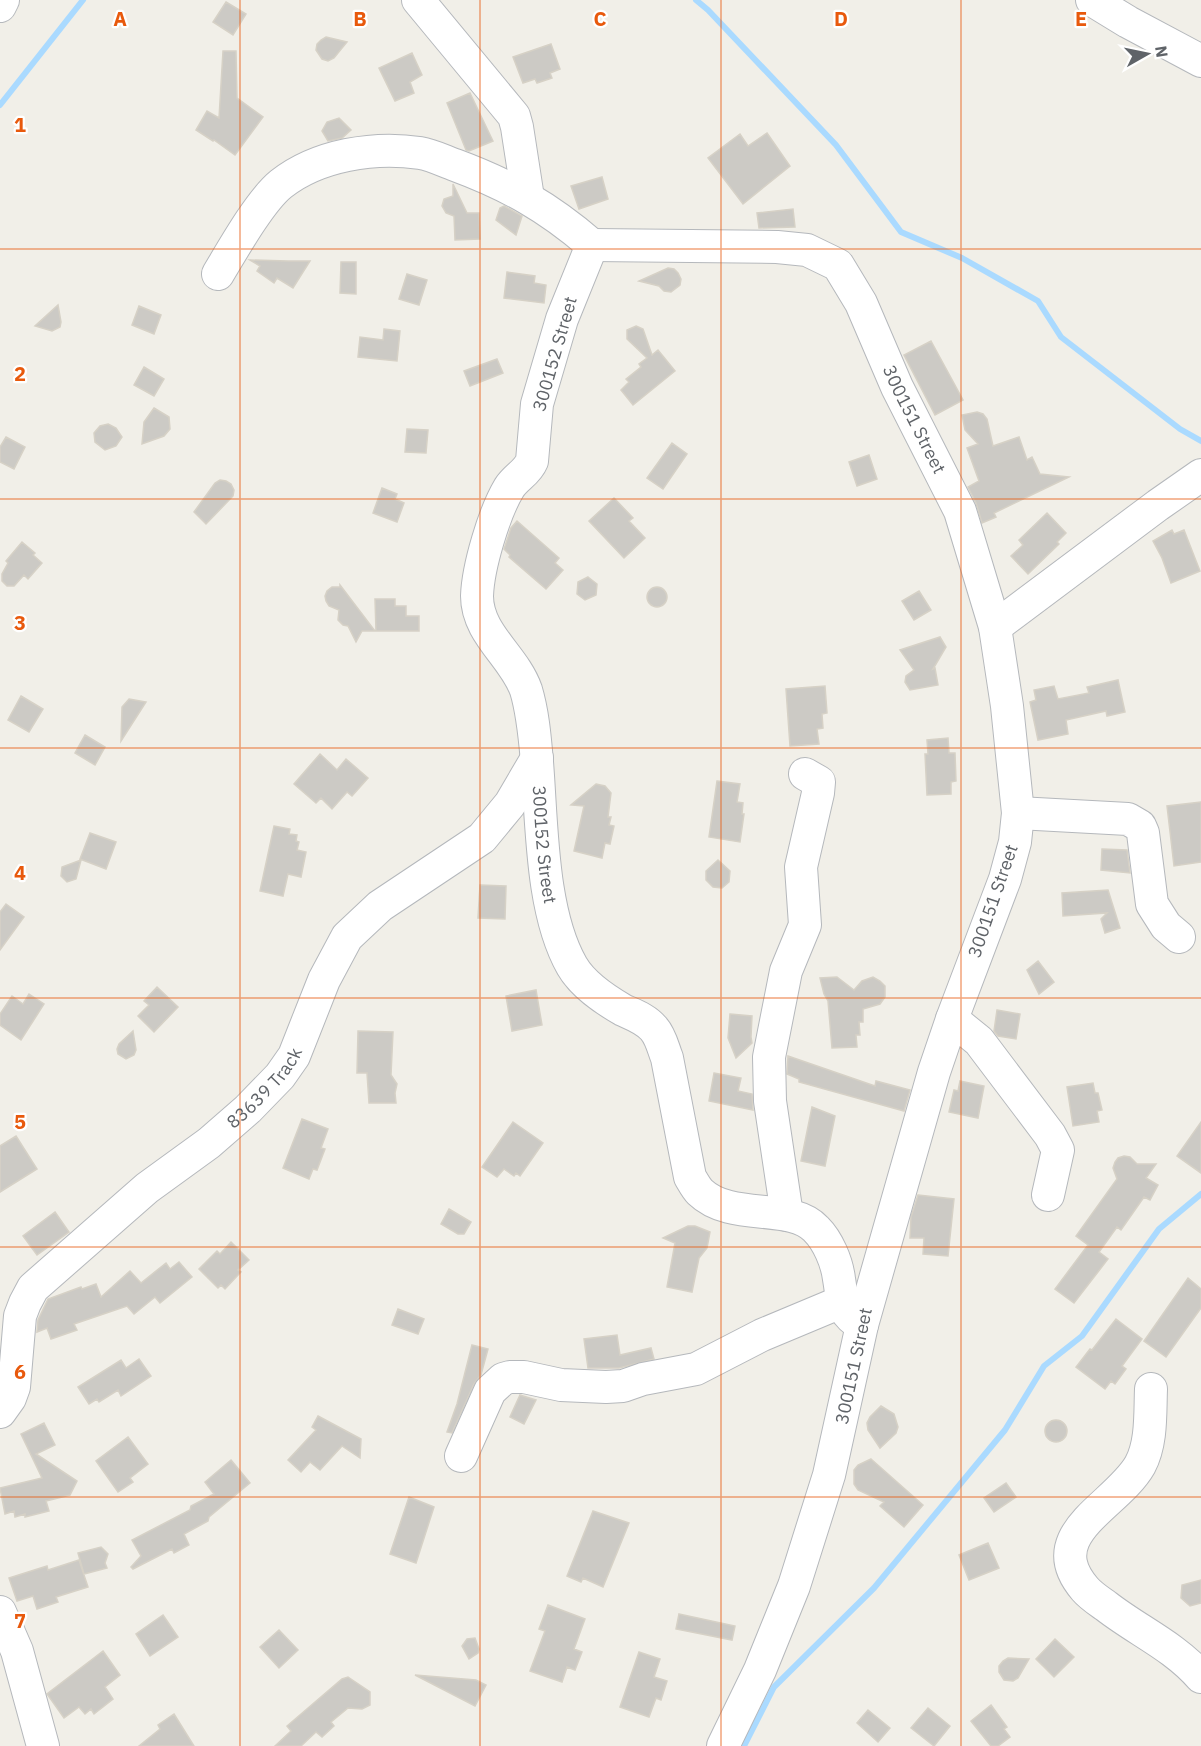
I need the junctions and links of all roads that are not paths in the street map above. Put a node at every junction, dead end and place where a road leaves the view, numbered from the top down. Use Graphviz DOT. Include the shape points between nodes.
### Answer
graph roads {
  1 [pos="3,0"];
  2 [pos="418,0"];
  3 [pos="1092,0"];
  4 [pos="0,6"];
  5 [pos="1201,61"];
  6 [pos="528,198"];
  7 [pos="592,245"];
  8 [pos="218,274"];
  9 [pos="1201,475"];
  10 [pos="995,627"];
  11 [pos="537,758"];
  12 [pos="805,774"];
  13 [pos="1018,813"];
  14 [pos="1179,937"];
  15 [pos="951,1018"];
  16 [pos="1048,1195"];
  17 [pos="788,1215"];
  18 [pos="841,1302"];
  19 [pos="862,1325"];
  20 [pos="1150,1389"];
  21 [pos="0,1412"];
  22 [pos="461,1456"];
  23 [pos="0,1612"];
  24 [pos="1201,1677"];
  25 [pos="43,1746"];
  26 [pos="723,1746"];
  1 -- 4 [label="street"];
  2 -- 6 [label="street" via="514,116"];
  3 -- 5 [label="street"];
  6 -- 7 [label="street"];
  6 -- 8 [label="street" via="423,153 392,150 329,160 303,170 279,186"];
  7 -- 10 [label="street, 300151 Street" via="777,247 807,250 838,265 861,303 897,387 960,511"];
  7 -- 11 [label="street, 300152 Street" via="562,319 537,404 532,461 507,491 490,532 478,581 483,625 518,671 526,691"];
  9 -- 10 [label="street"];
  10 -- 13 [label="street, 300151 Street"];
  11 -- 17 [label="street, 300152 Street" via="545,868 555,922 571,965 582,980 654,1029 661,1041 690,1177 700,1192 714,1201 749,1212"];
  11 -- 21 [label="street, 83639 Track" via="510,804 482,838 380,906 347,937 324,980 294,1056 280,1076 209,1143 147,1188 33,1288 20,1316 14,1387"];
  12 -- 17 [label="street" via="819,782 801,867 805,925 786,971 769,1057 770,1101"];
  13 -- 14 [label="street" via="1136,822 1143,833 1152,904"];
  13 -- 15 [label="street, 300151 Street" via="1005,879"];
  15 -- 16 [label="street" via="979,1041 1050,1135 1058,1150"];
  15 -- 19 [label="street, 300151 Street"];
  17 -- 18 [label="street, 300152 Street" via="816,1228 826,1242 839,1277"];
  18 -- 19 [label="street" via="848,1315"];
  18 -- 22 [label="street" via="762,1335 696,1369 623,1386 561,1385 524,1377 503,1379 490,1391"];
  19 -- 26 [label="street, 300151 Street" via="829,1475 794,1586"];
  20 -- 24 [label="street" via="1146,1447 1140,1465 1072,1540 1071,1565 1088,1592 1127,1623 1181,1656"];
  23 -- 25 [label="street" via="17,1651"];
}
